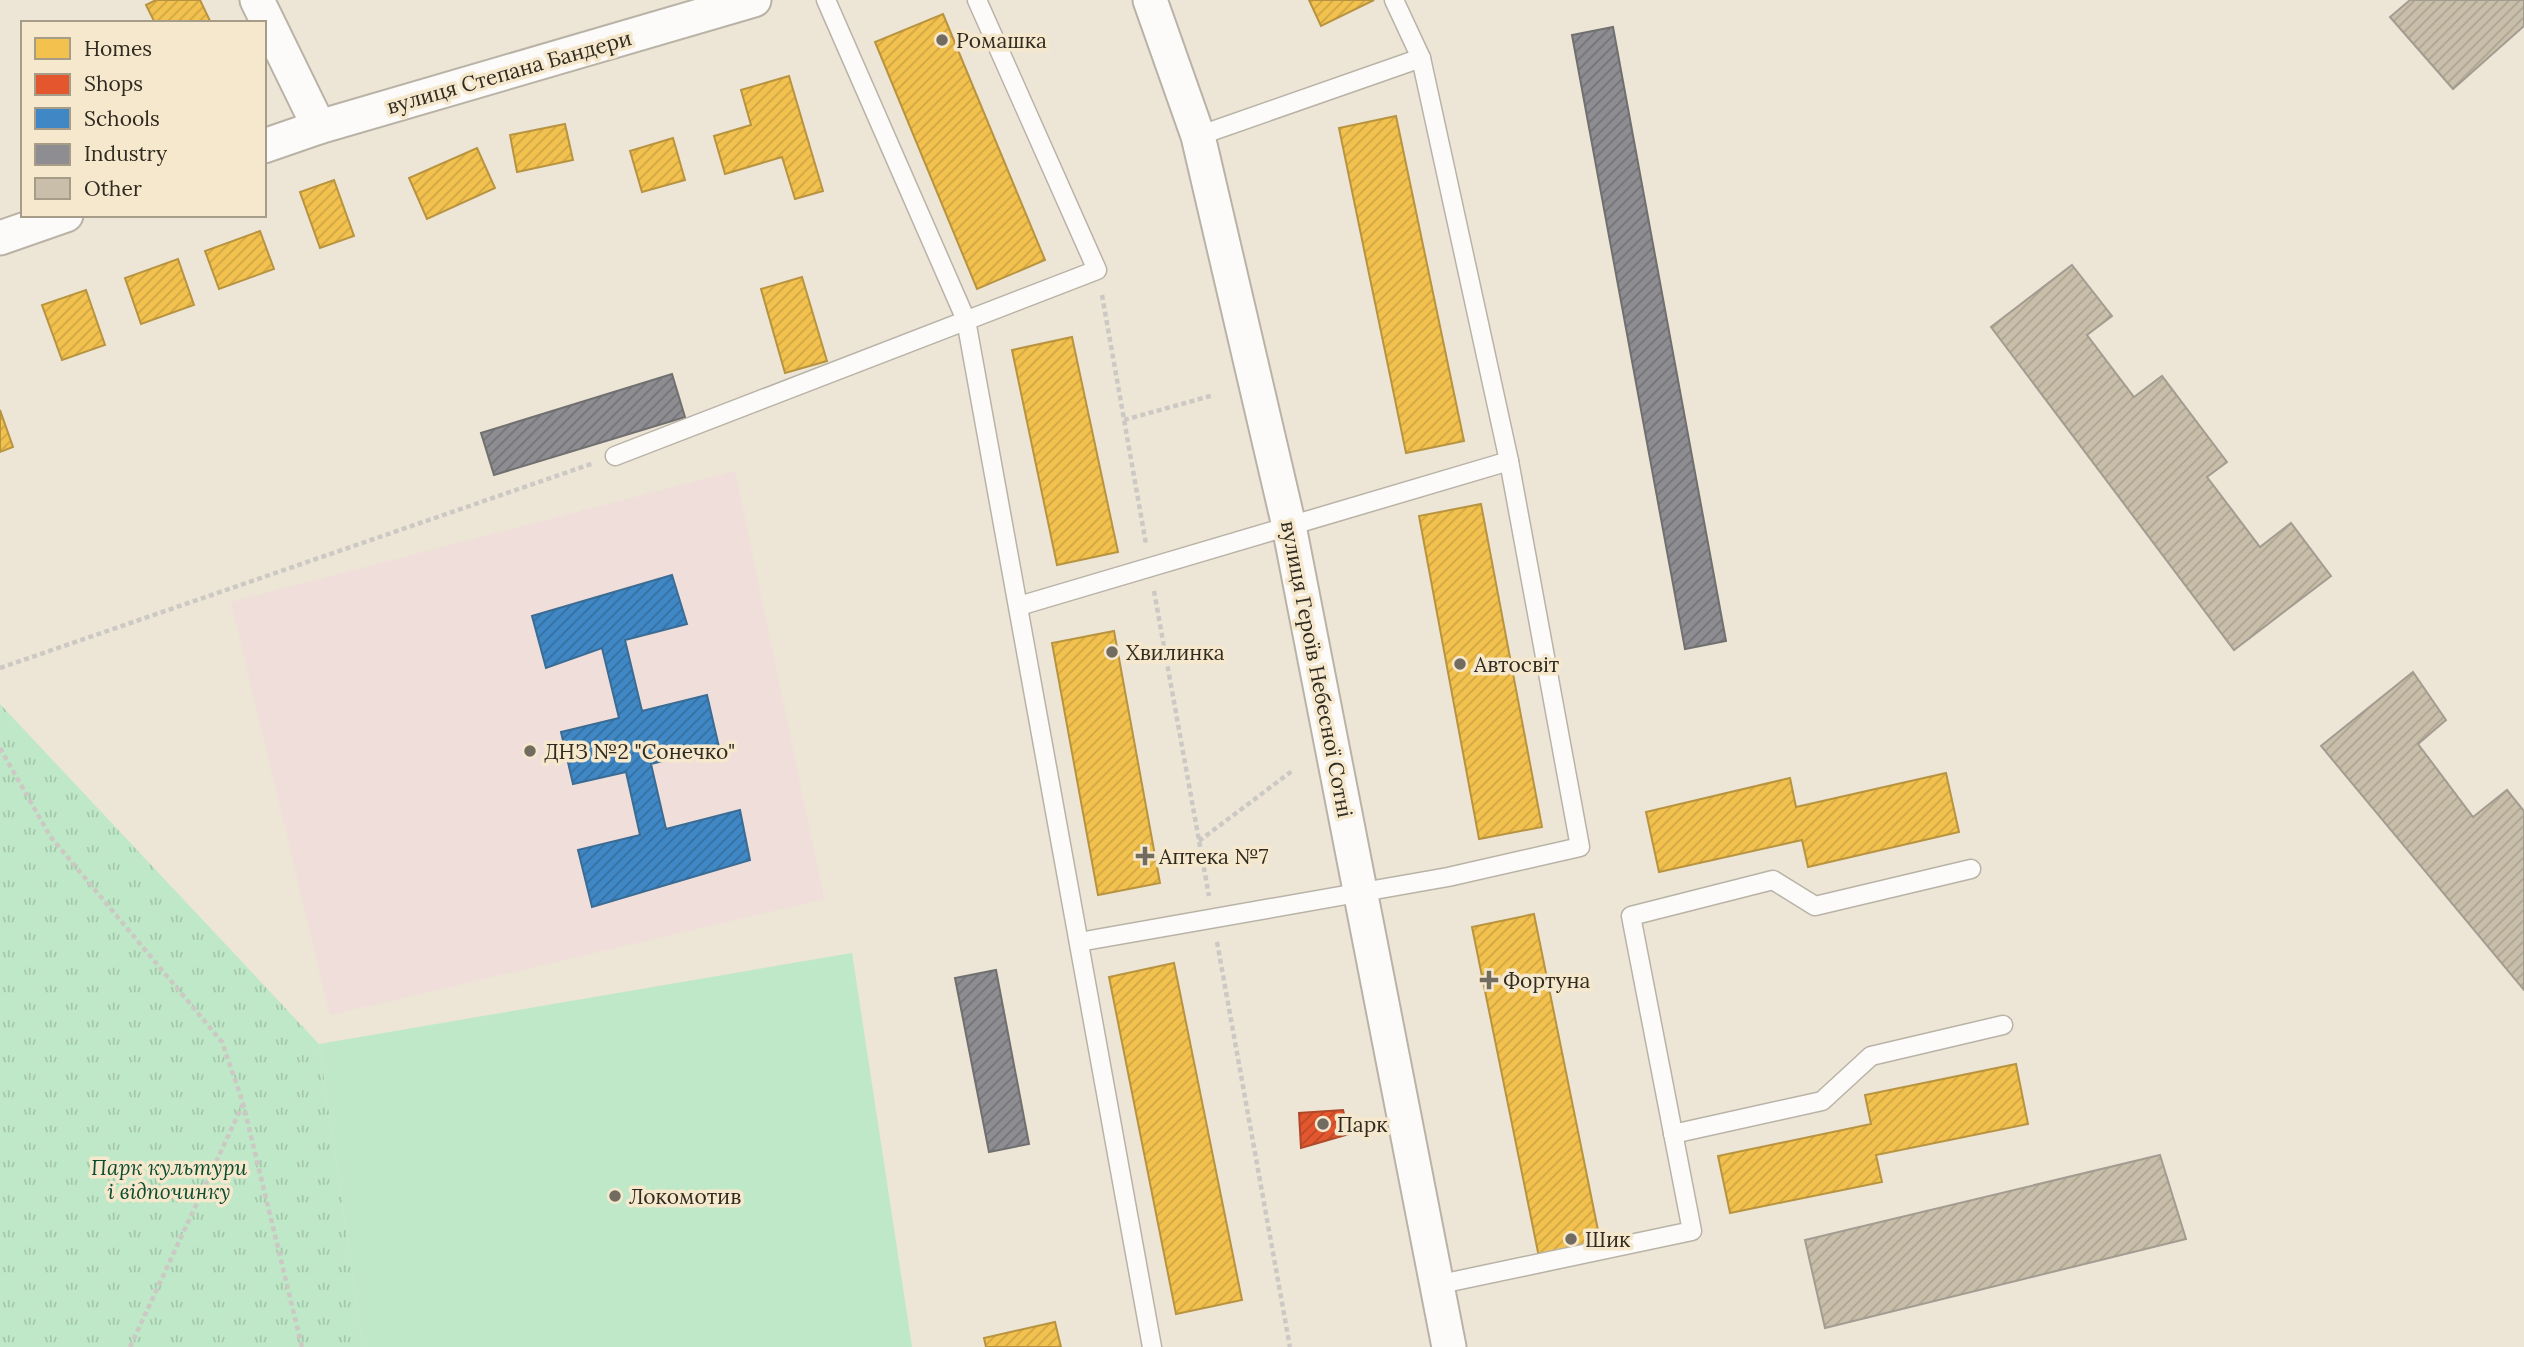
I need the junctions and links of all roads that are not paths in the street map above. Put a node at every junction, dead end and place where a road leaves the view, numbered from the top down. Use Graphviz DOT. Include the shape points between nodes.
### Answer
graph roads {
  1 [pos="257,0"];
  2 [pos="754,0"];
  3 [pos="826,0"];
  4 [pos="977,0"];
  5 [pos="1150,0"];
  6 [pos="1394,0"];
  7 [pos="1421,58"];
  8 [pos="319,127"];
  9 [pos="1198,136"];
  10 [pos="266,145"];
  11 [pos="60,217"];
  12 [pos="0,238"];
  13 [pos="966,320"];
  14 [pos="615,456"];
  15 [pos="1509,461"];
  16 [pos="1289,526"];
  17 [pos="1019,606"];
  18 [pos="1971,869"];
  19 [pos="1362,892"];
  20 [pos="1079,942"];
  21 [pos="2003,1024"];
  22 [pos="1673,1134"];
  23 [pos="1436,1285"];
  24 [pos="1152,1347"];
  25 [pos="1449,1347"];
  1 -- 8 [label="street"];
  2 -- 8 [label="street, вулиця Степана Бандери"];
  3 -- 13 [label="lane"];
  4 -- 13 [label="lane" via="1097,270"];
  5 -- 9 [label="street, вулиця Героїв Небесної Сотні"];
  6 -- 7 [label="lane"];
  7 -- 9 [label="lane"];
  7 -- 15 [label="lane"];
  8 -- 10 [label="street, вулиця Степана Бандери"];
  9 -- 16 [label="street, вулиця Героїв Небесної Сотні"];
  11 -- 12 [label="street"];
  13 -- 14 [label="lane"];
  13 -- 17 [label="lane"];
  15 -- 16 [label="lane"];
  15 -- 19 [label="lane" via="1580,847"];
  16 -- 17 [label="lane"];
  16 -- 19 [label="street, вулиця Героїв Небесної Сотні"];
  17 -- 20 [label="lane"];
  18 -- 22 [label="lane" via="1815,906 1773,880 1630,916"];
  19 -- 20 [label="lane"];
  19 -- 23 [label="street, вулиця Героїв Небесної Сотні"];
  20 -- 24 [label="lane"];
  21 -- 22 [label="lane" via="1871,1056 1822,1101"];
  22 -- 23 [label="lane" via="1692,1231"];
  23 -- 25 [label="street, вулиця Героїв Небесної Сотні"];
}
